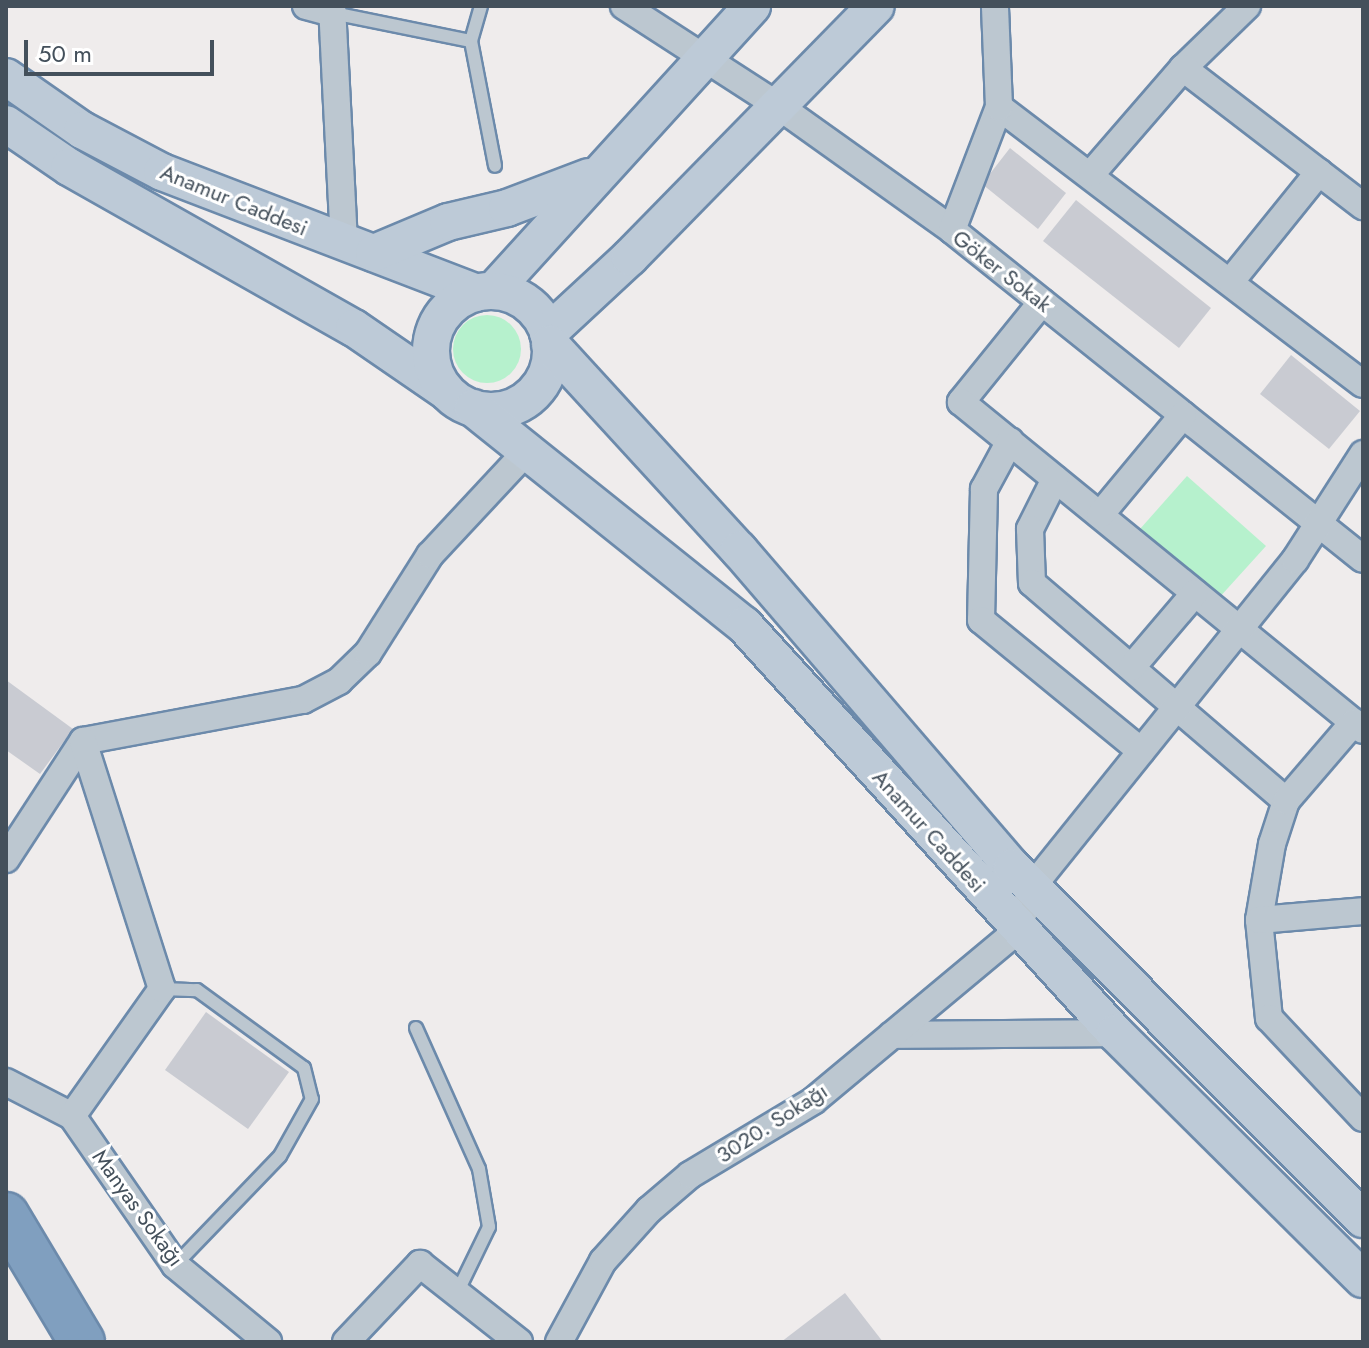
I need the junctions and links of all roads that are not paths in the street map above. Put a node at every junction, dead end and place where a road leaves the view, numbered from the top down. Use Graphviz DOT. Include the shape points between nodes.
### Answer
graph roads {
  1 [pos="306,6"];
  2 [pos="481,6"];
  3 [pos="624,6"];
  4 [pos="752,6"];
  5 [pos="876,6"];
  6 [pos="995,6"];
  7 [pos="1247,6"];
  8 [pos="333,10"];
  9 [pos="471,41"];
  10 [pos="705,58"];
  11 [pos="1183,68"];
  12 [pos="6,77"];
  13 [pos="777,105"];
  14 [pos="999,107"];
  15 [pos="6,124"];
  16 [pos="495,166"];
  17 [pos="602,171"];
  18 [pos="1319,172"];
  19 [pos="1092,173"];
  20 [pos="1363,206"];
  21 [pos="952,230"];
  22 [pos="359,249"];
  23 [pos="1231,281"];
  24 [pos="485,292"];
  25 [pos="1042,302"];
  26 [pos="549,338"];
  27 [pos="1363,384"];
  28 [pos="460,400"];
  29 [pos="1183,415"];
  30 [pos="1010,441"];
  31 [pos="526,452"];
  32 [pos="1363,454"];
  33 [pos="1055,479"];
  34 [pos="1100,515"];
  35 [pos="1320,524"];
  36 [pos="1363,559"];
  37 [pos="1195,593"];
  38 [pos="1239,629"];
  39 [pos="1132,667"];
  40 [pos="1178,706"];
  41 [pos="1358,726"];
  42 [pos="83,741"];
  43 [pos="1141,751"];
  44 [pos="1286,801"];
  45 [pos="6,859"];
  46 [pos="1032,887"];
  47 [pos="1363,911"];
  48 [pos="1259,920"];
  49 [pos="1018,930"];
  50 [pos="162,989"];
  51 [pos="416,1028"];
  52 [pos="1115,1033"];
  53 [pos="892,1035"];
  54 [pos="6,1082"];
  55 [pos="72,1116"];
  56 [pos="1363,1118"];
  57 [pos="6,1215"];
  58 [pos="1363,1219"];
  59 [pos="175,1265"];
  60 [pos="1363,1279"];
  61 [pos="457,1293"];
  62 [pos="82,1342"];
  63 [pos="268,1342"];
  64 [pos="346,1342"];
  65 [pos="519,1342"];
  66 [pos="559,1342"];
  1 -- 8 [label="street"];
  2 -- 9 [label="lane"];
  3 -- 10 [label="street, Göker Sokak"];
  4 -- 10 [label="street"];
  5 -- 13 [label="street"];
  6 -- 14 [label="street"];
  7 -- 11 [label="street"];
  8 -- 9 [label="lane"];
  8 -- 22 [label="street"];
  9 -- 16 [label="lane"];
  10 -- 13 [label="street, Göker Sokak"];
  10 -- 17 [label="street"];
  11 -- 18 [label="street"];
  11 -- 19 [label="street"];
  12 -- 22 [label="street, Anamur Caddesi" via="82,130 162,172"];
  13 -- 21 [label="street, Göker Sokak"];
  13 -- 26 [label="street"];
  14 -- 19 [label="street"];
  14 -- 21 [label="street"];
  15 -- 28 [label="street, Anamur Caddesi" via="69,167 354,328"];
  17 -- 22 [label="street" via="539,198"];
  17 -- 24 [label="street"];
  18 -- 20 [label="street"];
  18 -- 23 [label="street"];
  19 -- 23 [label="street"];
  21 -- 25 [label="street, Göker Sokak"];
  22 -- 24 [label="street, Anamur Caddesi"];
  23 -- 27 [label="street"];
  24 -- 26 [label="street" via="533,308"];
  24 -- 28 [label="street" via="450,307 433,334 432,364"];
  25 -- 29 [label="street, Göker Sokak"];
  25 -- 30 [label="street" via="961,402"];
  26 -- 28 [label="street" via="547,373 529,397 503,410"];
  26 -- 46 [label="street, Anamur Caddesi"];
  28 -- 31 [label="street, Anamur Caddesi"];
  29 -- 34 [label="street"];
  29 -- 35 [label="street, Göker Sokak"];
  30 -- 33 [label="street"];
  30 -- 43 [label="street" via="984,489 981,620"];
  31 -- 42 [label="street" via="430,555 368,653 339,681 303,700"];
  31 -- 49 [label="street, Anamur Caddesi" via="744,625"];
  32 -- 35 [label="street"];
  33 -- 34 [label="street"];
  33 -- 39 [label="street" via="1030,529 1032,583"];
  34 -- 37 [label="street"];
  35 -- 36 [label="street, Göker Sokak"];
  35 -- 38 [label="street"];
  37 -- 38 [label="street"];
  37 -- 39 [label="street"];
  38 -- 40 [label="street"];
  38 -- 41 [label="street"];
  39 -- 40 [label="street"];
  40 -- 43 [label="street"];
  40 -- 44 [label="street"];
  41 -- 44 [label="street"];
  42 -- 45 [label="street"];
  42 -- 50 [label="street"];
  43 -- 46 [label="street"];
  44 -- 48 [label="street" via="1272,844"];
  46 -- 49 [label="street"];
  46 -- 58 [label="street, Anamur Caddesi"];
  47 -- 48 [label="street"];
  48 -- 56 [label="street" via="1269,1018"];
  49 -- 52 [label="street, Anamur Caddesi"];
  49 -- 53 [label="street, 3020. Sokağı"];
  50 -- 55 [label="street"];
  50 -- 59 [label="lane" via="197,990 209,998 304,1068 312,1099 280,1156"];
  51 -- 61 [label="lane" via="479,1169 489,1227"];
  52 -- 53 [label="street"];
  52 -- 60 [label="street, Anamur Caddesi"];
  53 -- 66 [label="street, 3020. Sokağı" via="813,1101 690,1175 649,1210 603,1261"];
  54 -- 55 [label="street, Manyas Sokağı"];
  55 -- 59 [label="street, Manyas Sokağı"];
  57 -- 62 [label="highway"];
  59 -- 63 [label="street, Manyas Sokağı"];
  61 -- 64 [label="street" via="420,1264"];
  61 -- 65 [label="street"];
}
